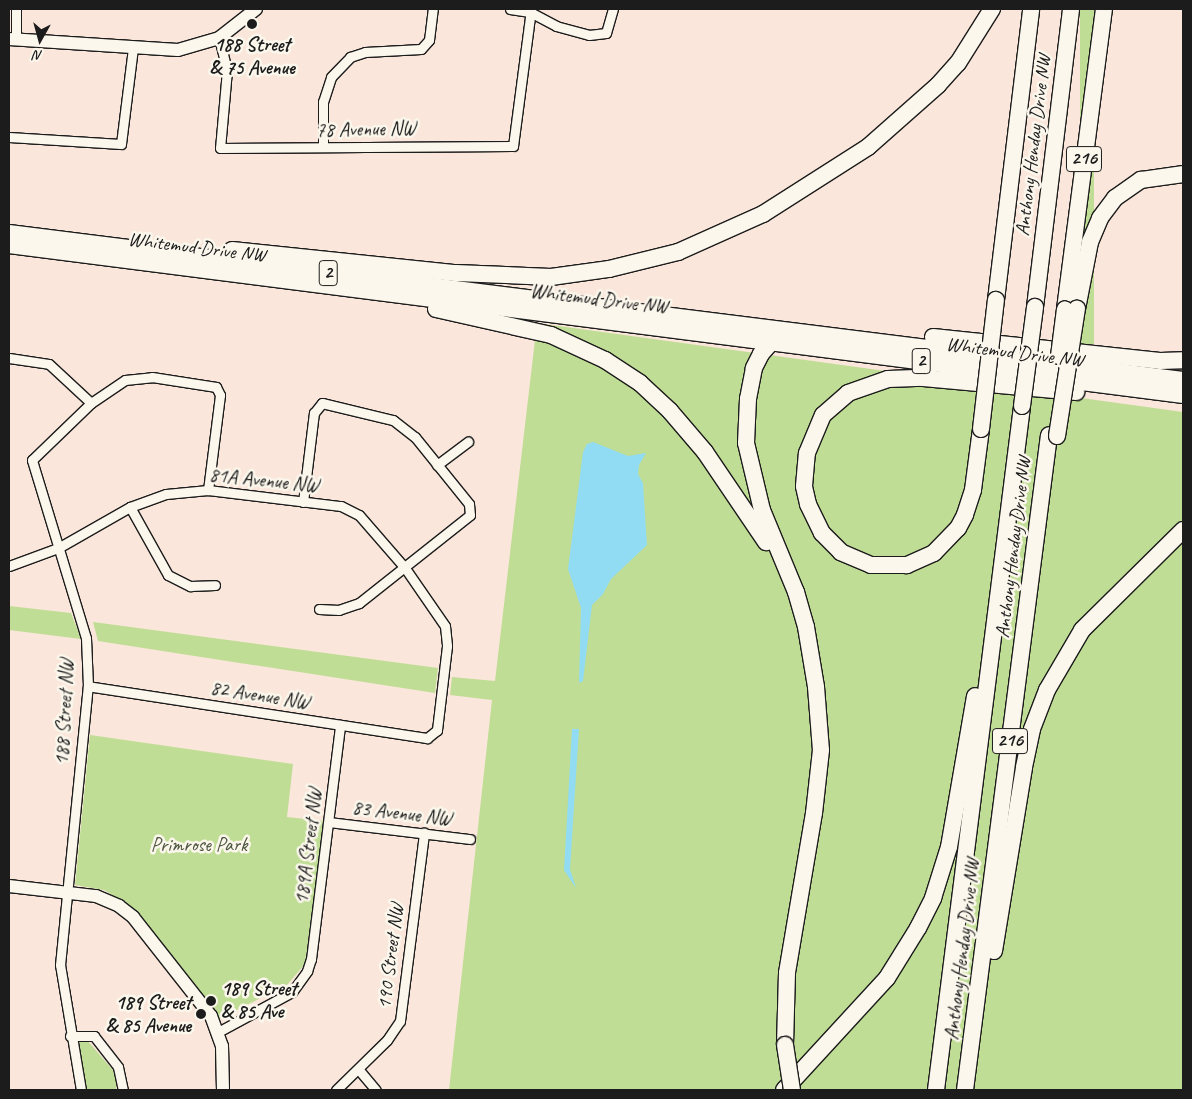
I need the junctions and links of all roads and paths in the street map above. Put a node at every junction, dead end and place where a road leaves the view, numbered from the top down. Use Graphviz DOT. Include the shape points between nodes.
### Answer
graph roads {
  1 [pos="16,9"];
  2 [pos="256,9"];
  3 [pos="433,9"];
  4 [pos="510,9"];
  5 [pos="614,9"];
  6 [pos="992,9"];
  7 [pos="1031,9"];
  8 [pos="1071,9"];
  9 [pos="1104,9"];
  10 [pos="530,10"];
  11 [pos="218,38"];
  12 [pos="12,39"];
  13 [pos="133,47"];
  14 [pos="9,137"];
  15 [pos="323,147"];
  16 [pos="1183,174"];
  17 [pos="9,232"];
  18 [pos="9,245"];
  19 [pos="154,251"];
  20 [pos="272,278"];
  21 [pos="1071,309"];
  22 [pos="647,312"];
  23 [pos="787,329"];
  24 [pos="771,342"];
  25 [pos="9,358"];
  26 [pos="1183,360"];
  27 [pos="1183,380"];
  28 [pos="1183,395"];
  29 [pos="91,403"];
  30 [pos="1183,403"];
  31 [pos="468,442"];
  32 [pos="437,466"];
  33 [pos="208,490"];
  34 [pos="303,502"];
  35 [pos="130,508"];
  36 [pos="1183,530"];
  37 [pos="58,548"];
  38 [pos="9,566"];
  39 [pos="405,568"];
  40 [pos="215,585"];
  41 [pos="998,600"];
  42 [pos="319,609"];
  43 [pos="813,668"];
  44 [pos="88,686"];
  45 [pos="340,725"];
  46 [pos="427,738"];
  47 [pos="329,822"];
  48 [pos="424,833"];
  49 [pos="470,839"];
  50 [pos="9,886"];
  51 [pos="67,892"];
  52 [pos="975,1010"];
  53 [pos="218,1032"];
  54 [pos="70,1036"];
  55 [pos="359,1070"];
  56 [pos="81,1090"];
  57 [pos="123,1090"];
  58 [pos="223,1090"];
  59 [pos="336,1090"];
  60 [pos="376,1090"];
  61 [pos="784,1090"];
  62 [pos="792,1090"];
  63 [pos="936,1090"];
  64 [pos="966,1090"];
  1 -- 12 [label="street"];
  2 -- 11 [label="street"];
  3 -- 15 [label="street" via="429,40 421,49 365,52 350,57 331,77 323,102"];
  4 -- 10 [label="street"];
  5 -- 10 [label="street" via="606,33 589,35 568,30"];
  6 -- 19 [label="highway" via="958,63 868,147 763,214 699,244 646,262 584,274 503,276 208,247"];
  7 -- 30 [label="highway, bridge" via="996,300 981,429 973,490 965,515 958,528 934,553 907,565 871,565 842,552 822,533 808,504 804,486 807,453 813,434 836,402 848,393 888,379 923,378"];
  8 -- 41 [label="highway, Anthony Henday Drive NW / 216, bridge"];
  9 -- 21 [label="highway, Anthony Henday Drive NW / 216"];
  10 -- 15 [label="street, 78 Avenue NW" via="513,146"];
  11 -- 13 [label="street" via="178,50"];
  11 -- 15 [label="street, 78 Avenue NW" via="227,70 220,148"];
  12 -- 13 [label="street"];
  13 -- 14 [label="street" via="121,144"];
  16 -- 21 [label="highway" via="1141,180 1114,198 1100,218 1090,242"];
  17 -- 19 [label="highway, Whitemud Drive NW / 2"];
  18 -- 20 [label="highway, Whitemud Drive NW / 2"];
  19 -- 22 [label="highway, Whitemud Drive NW / 2"];
  20 -- 24 [label="highway, Whitemud Drive NW / 2"];
  20 -- 43 [label="highway" via="462,314 550,335 605,360 640,383 670,410 705,452 763,536 790,595"];
  21 -- 52 [label="highway, Anthony Henday Drive NW / 216, bridge" via="1053,436 1044,471"];
  22 -- 23 [label="highway, Whitemud Drive NW"];
  22 -- 26 [label="highway" via="721,314 1152,360"];
  23 -- 24 [label="highway"];
  23 -- 27 [label="highway, Whitemud Drive NW / 2"];
  24 -- 28 [label="highway, Whitemud Drive NW / 2"];
  24 -- 43 [label="highway" via="754,368 748,398 746,443 762,510 796,592"];
  25 -- 29 [label="street" via="49,364"];
  29 -- 33 [label="street, 188 Street NW" via="125,380 152,377 216,387 220,395"];
  29 -- 37 [label="street, 188 Street NW" via="32,460"];
  31 -- 32 [label="street"];
  32 -- 34 [label="street" via="415,437 393,420 322,404 314,413"];
  32 -- 39 [label="street" via="469,504 470,515"];
  33 -- 34 [label="street, 81A Avenue NW"];
  33 -- 35 [label="street, 81A Avenue NW" via="166,494"];
  34 -- 39 [label="street, 81A Avenue NW" via="341,506 359,515"];
  35 -- 37 [label="street, 81A Avenue NW"];
  35 -- 40 [label="street" via="168,575 190,586"];
  36 -- 52 [label="highway" via="1082,630 1047,690 1028,747 994,951"];
  37 -- 38 [label="street, 81A Avenue NW"];
  37 -- 44 [label="street, 188 Street NW" via="86,638"];
  39 -- 42 [label="street" via="359,603 340,610"];
  39 -- 46 [label="street, 81A Avenue NW" via="445,626 447,646 437,730"];
  41 -- 61 [label="highway" via="989,618 954,823 933,898 905,952 887,978"];
  41 -- 63 [label="highway, Anthony Henday Drive NW / 216"];
  43 -- 62 [label="highway, bridge" via="820,727 819,777 787,972 785,1045"];
  44 -- 45 [label="street, 82 Avenue NW"];
  44 -- 51 [label="street, 188 Street NW"];
  45 -- 46 [label="street, 82 Avenue NW"];
  45 -- 47 [label="street, 189A Street NW"];
  47 -- 48 [label="street, 83 Avenue NW"];
  47 -- 53 [label="street, 189A Street NW" via="307,971 292,992"];
  48 -- 49 [label="street, 83 Avenue NW"];
  48 -- 55 [label="street, 190 Street NW" via="400,1021 396,1031"];
  50 -- 51 [label="street"];
  51 -- 53 [label="street" via="96,896 119,906 133,917 201,1000"];
  51 -- 54 [label="street, 188 Street NW" via="60,965"];
  52 -- 64 [label="highway, Anthony Henday Drive NW / 216"];
  53 -- 58 [label="street" via="224,1061"];
  54 -- 56 [label="street, 188 Street NW"];
  54 -- 57 [label="street" via="94,1036 118,1067"];
  55 -- 59 [label="street, 190 Street NW"];
  55 -- 60 [label="street"];
}
